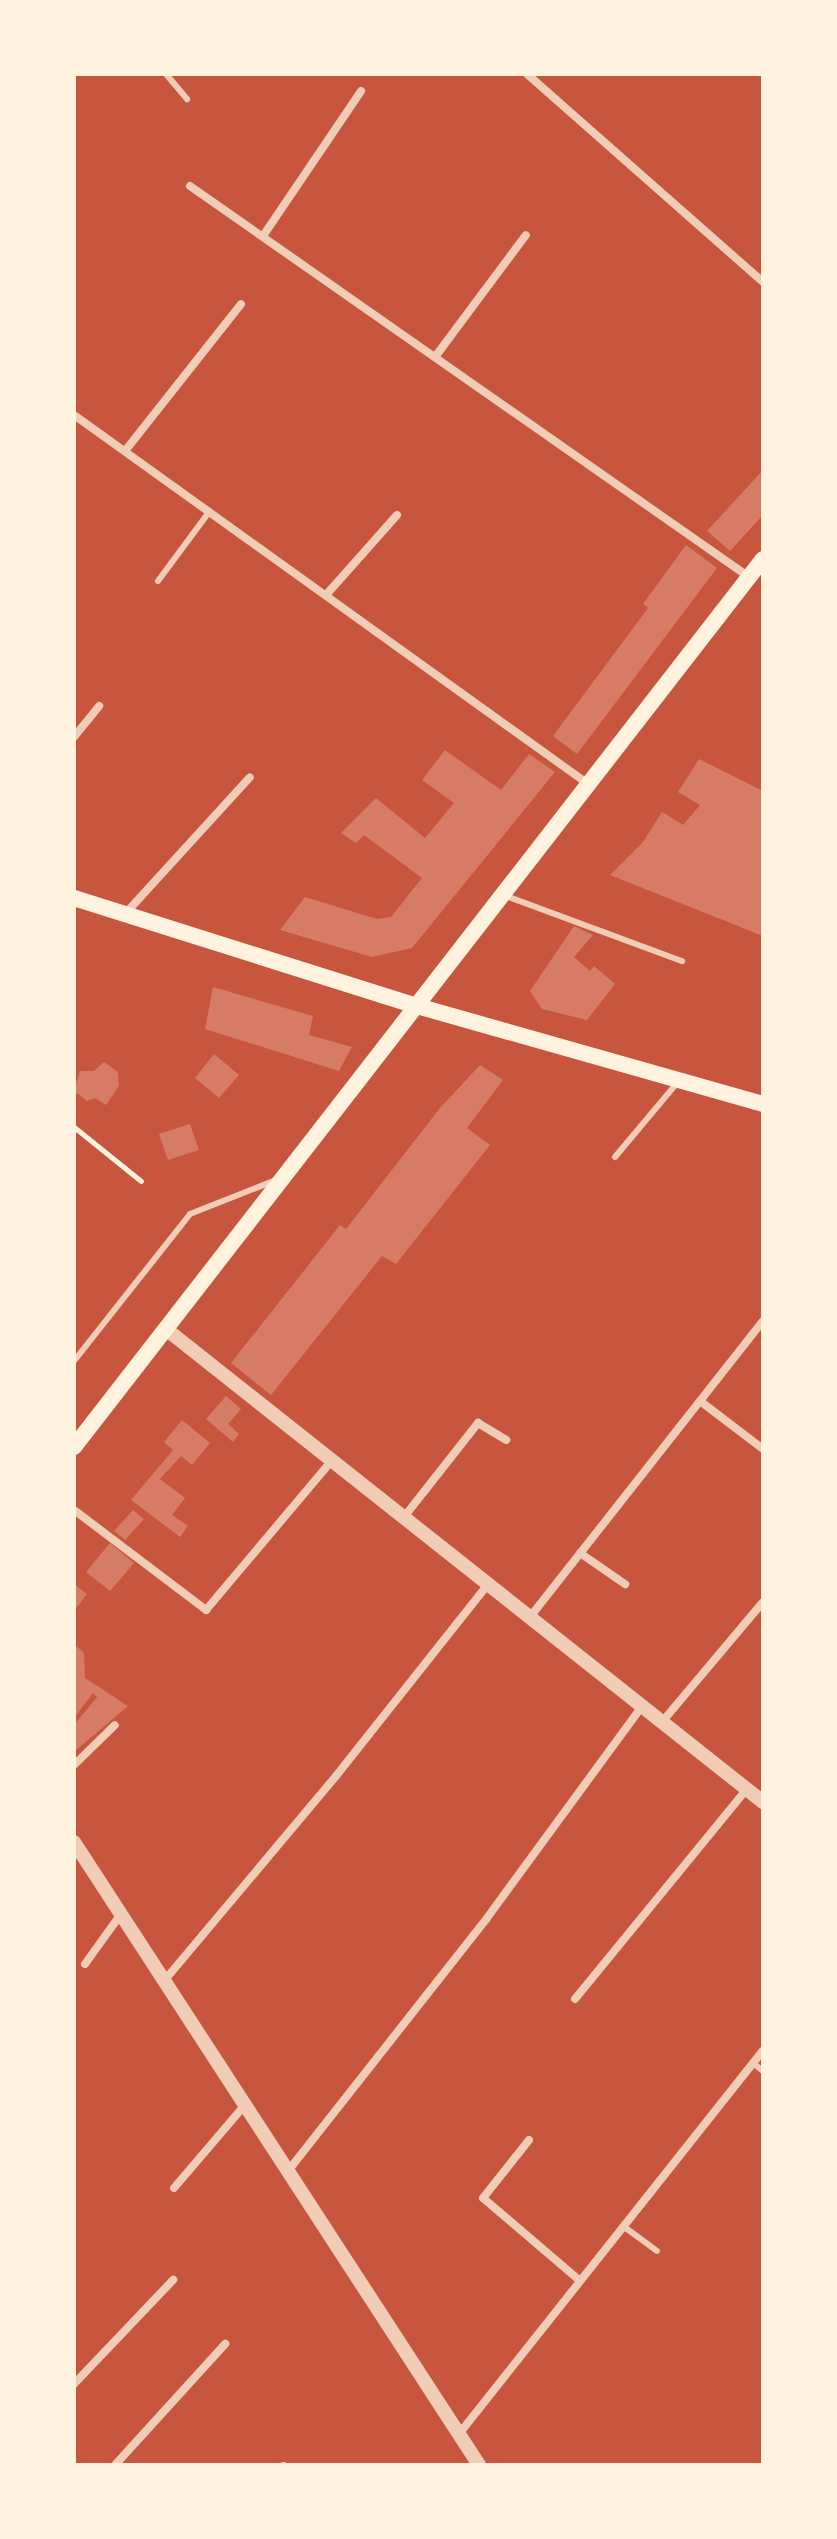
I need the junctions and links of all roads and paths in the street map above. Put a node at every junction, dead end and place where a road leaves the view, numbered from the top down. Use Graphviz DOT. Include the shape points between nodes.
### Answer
graph roads {
  1 [pos="166,74"];
  2 [pos="527,74"];
  3 [pos="361,91"];
  4 [pos="187,99"];
  5 [pos="190,186"];
  6 [pos="526,235"];
  7 [pos="263,236"];
  8 [pos="763,282"];
  9 [pos="241,304"];
  10 [pos="435,357"];
  11 [pos="74,415"];
  12 [pos="125,451"];
  13 [pos="209,512"];
  14 [pos="397,515"];
  15 [pos="763,559"];
  16 [pos="749,577"];
  17 [pos="158,581"];
  18 [pos="326,595"];
  19 [pos="99,706"];
  20 [pos="74,737"];
  21 [pos="250,777"];
  22 [pos="588,784"];
  23 [pos="502,895"];
  24 [pos="74,898"];
  25 [pos="125,914"];
  26 [pos="682,961"];
  27 [pos="417,1006"];
  28 [pos="681,1080"];
  29 [pos="763,1104"];
  30 [pos="74,1127"];
  31 [pos="615,1157"];
  32 [pos="283,1177"];
  33 [pos="141,1181"];
  34 [pos="763,1321"];
  35 [pos="166,1329"];
  36 [pos="74,1361"];
  37 [pos="700,1401"];
  38 [pos="506,1440"];
  39 [pos="74,1447"];
  40 [pos="763,1449"];
  41 [pos="330,1463"];
  42 [pos="74,1510"];
  43 [pos="404,1517"];
  44 [pos="580,1553"];
  45 [pos="488,1584"];
  46 [pos="625,1584"];
  47 [pos="763,1602"];
  48 [pos="530,1617"];
  49 [pos="642,1706"];
  50 [pos="662,1722"];
  51 [pos="115,1725"];
  52 [pos="74,1765"];
  53 [pos="747,1789"];
  54 [pos="763,1802"];
  55 [pos="74,1842"];
  56 [pos="121,1914"];
  57 [pos="85,1964"];
  58 [pos="164,1981"];
  59 [pos="575,1999"];
  60 [pos="763,2051"];
  61 [pos="753,2063"];
  62 [pos="763,2071"];
  63 [pos="245,2105"];
  64 [pos="529,2140"];
  65 [pos="288,2171"];
  66 [pos="174,2188"];
  67 [pos="623,2226"];
  68 [pos="657,2251"];
  69 [pos="173,2280"];
  70 [pos="579,2280"];
  71 [pos="225,2344"];
  72 [pos="74,2384"];
  73 [pos="459,2434"];
  74 [pos="115,2465"];
  75 [pos="479,2465"];
  1 -- 4 [label="lane"];
  2 -- 8 [label="street"];
  3 -- 7 [label="street"];
  5 -- 7 [label="street"];
  6 -- 10 [label="street"];
  7 -- 10 [label="street"];
  9 -- 12 [label="street"];
  10 -- 16 [label="street"];
  11 -- 12 [label="street"];
  12 -- 13 [label="street"];
  13 -- 17 [label="lane"];
  13 -- 18 [label="street"];
  14 -- 18 [label="street"];
  15 -- 16 [label="main road"];
  16 -- 22 [label="main road"];
  18 -- 22 [label="street"];
  19 -- 20 [label="street"];
  21 -- 25 [label="street"];
  22 -- 23 [label="main road"];
  23 -- 26 [label="lane"];
  23 -- 27 [label="main road"];
  24 -- 25 [label="main road"];
  25 -- 27 [label="main road"];
  27 -- 28 [label="main road"];
  27 -- 32 [label="main road"];
  28 -- 29 [label="main road"];
  28 -- 31 [label="lane"];
  30 -- 33 [label="path"];
  32 -- 35 [label="main road"];
  32 -- 36 [label="lane" via="190,1214"];
  34 -- 37 [label="street"];
  35 -- 39 [label="main road"];
  35 -- 41 [label="street"];
  37 -- 40 [label="street"];
  37 -- 44 [label="street"];
  38 -- 43 [label="street" via="478,1423"];
  41 -- 42 [label="street" via="206,1610"];
  41 -- 43 [label="street"];
  43 -- 45 [label="street"];
  44 -- 46 [label="street"];
  44 -- 48 [label="street"];
  45 -- 48 [label="street"];
  45 -- 58 [label="street"];
  47 -- 50 [label="street"];
  48 -- 49 [label="street"];
  49 -- 50 [label="street"];
  49 -- 65 [label="street" via="487,1918"];
  50 -- 53 [label="street"];
  51 -- 52 [label="street"];
  53 -- 54 [label="street"];
  53 -- 59 [label="street"];
  55 -- 56 [label="street"];
  56 -- 57 [label="street"];
  56 -- 58 [label="street"];
  58 -- 63 [label="street"];
  60 -- 61 [label="street"];
  61 -- 62 [label="lane"];
  61 -- 67 [label="street"];
  63 -- 65 [label="street"];
  63 -- 66 [label="street"];
  64 -- 70 [label="street" via="483,2198"];
  65 -- 73 [label="street"];
  67 -- 68 [label="lane"];
  67 -- 70 [label="street"];
  69 -- 72 [label="street"];
  70 -- 73 [label="street"];
  71 -- 74 [label="street"];
  73 -- 75 [label="street"];
}
